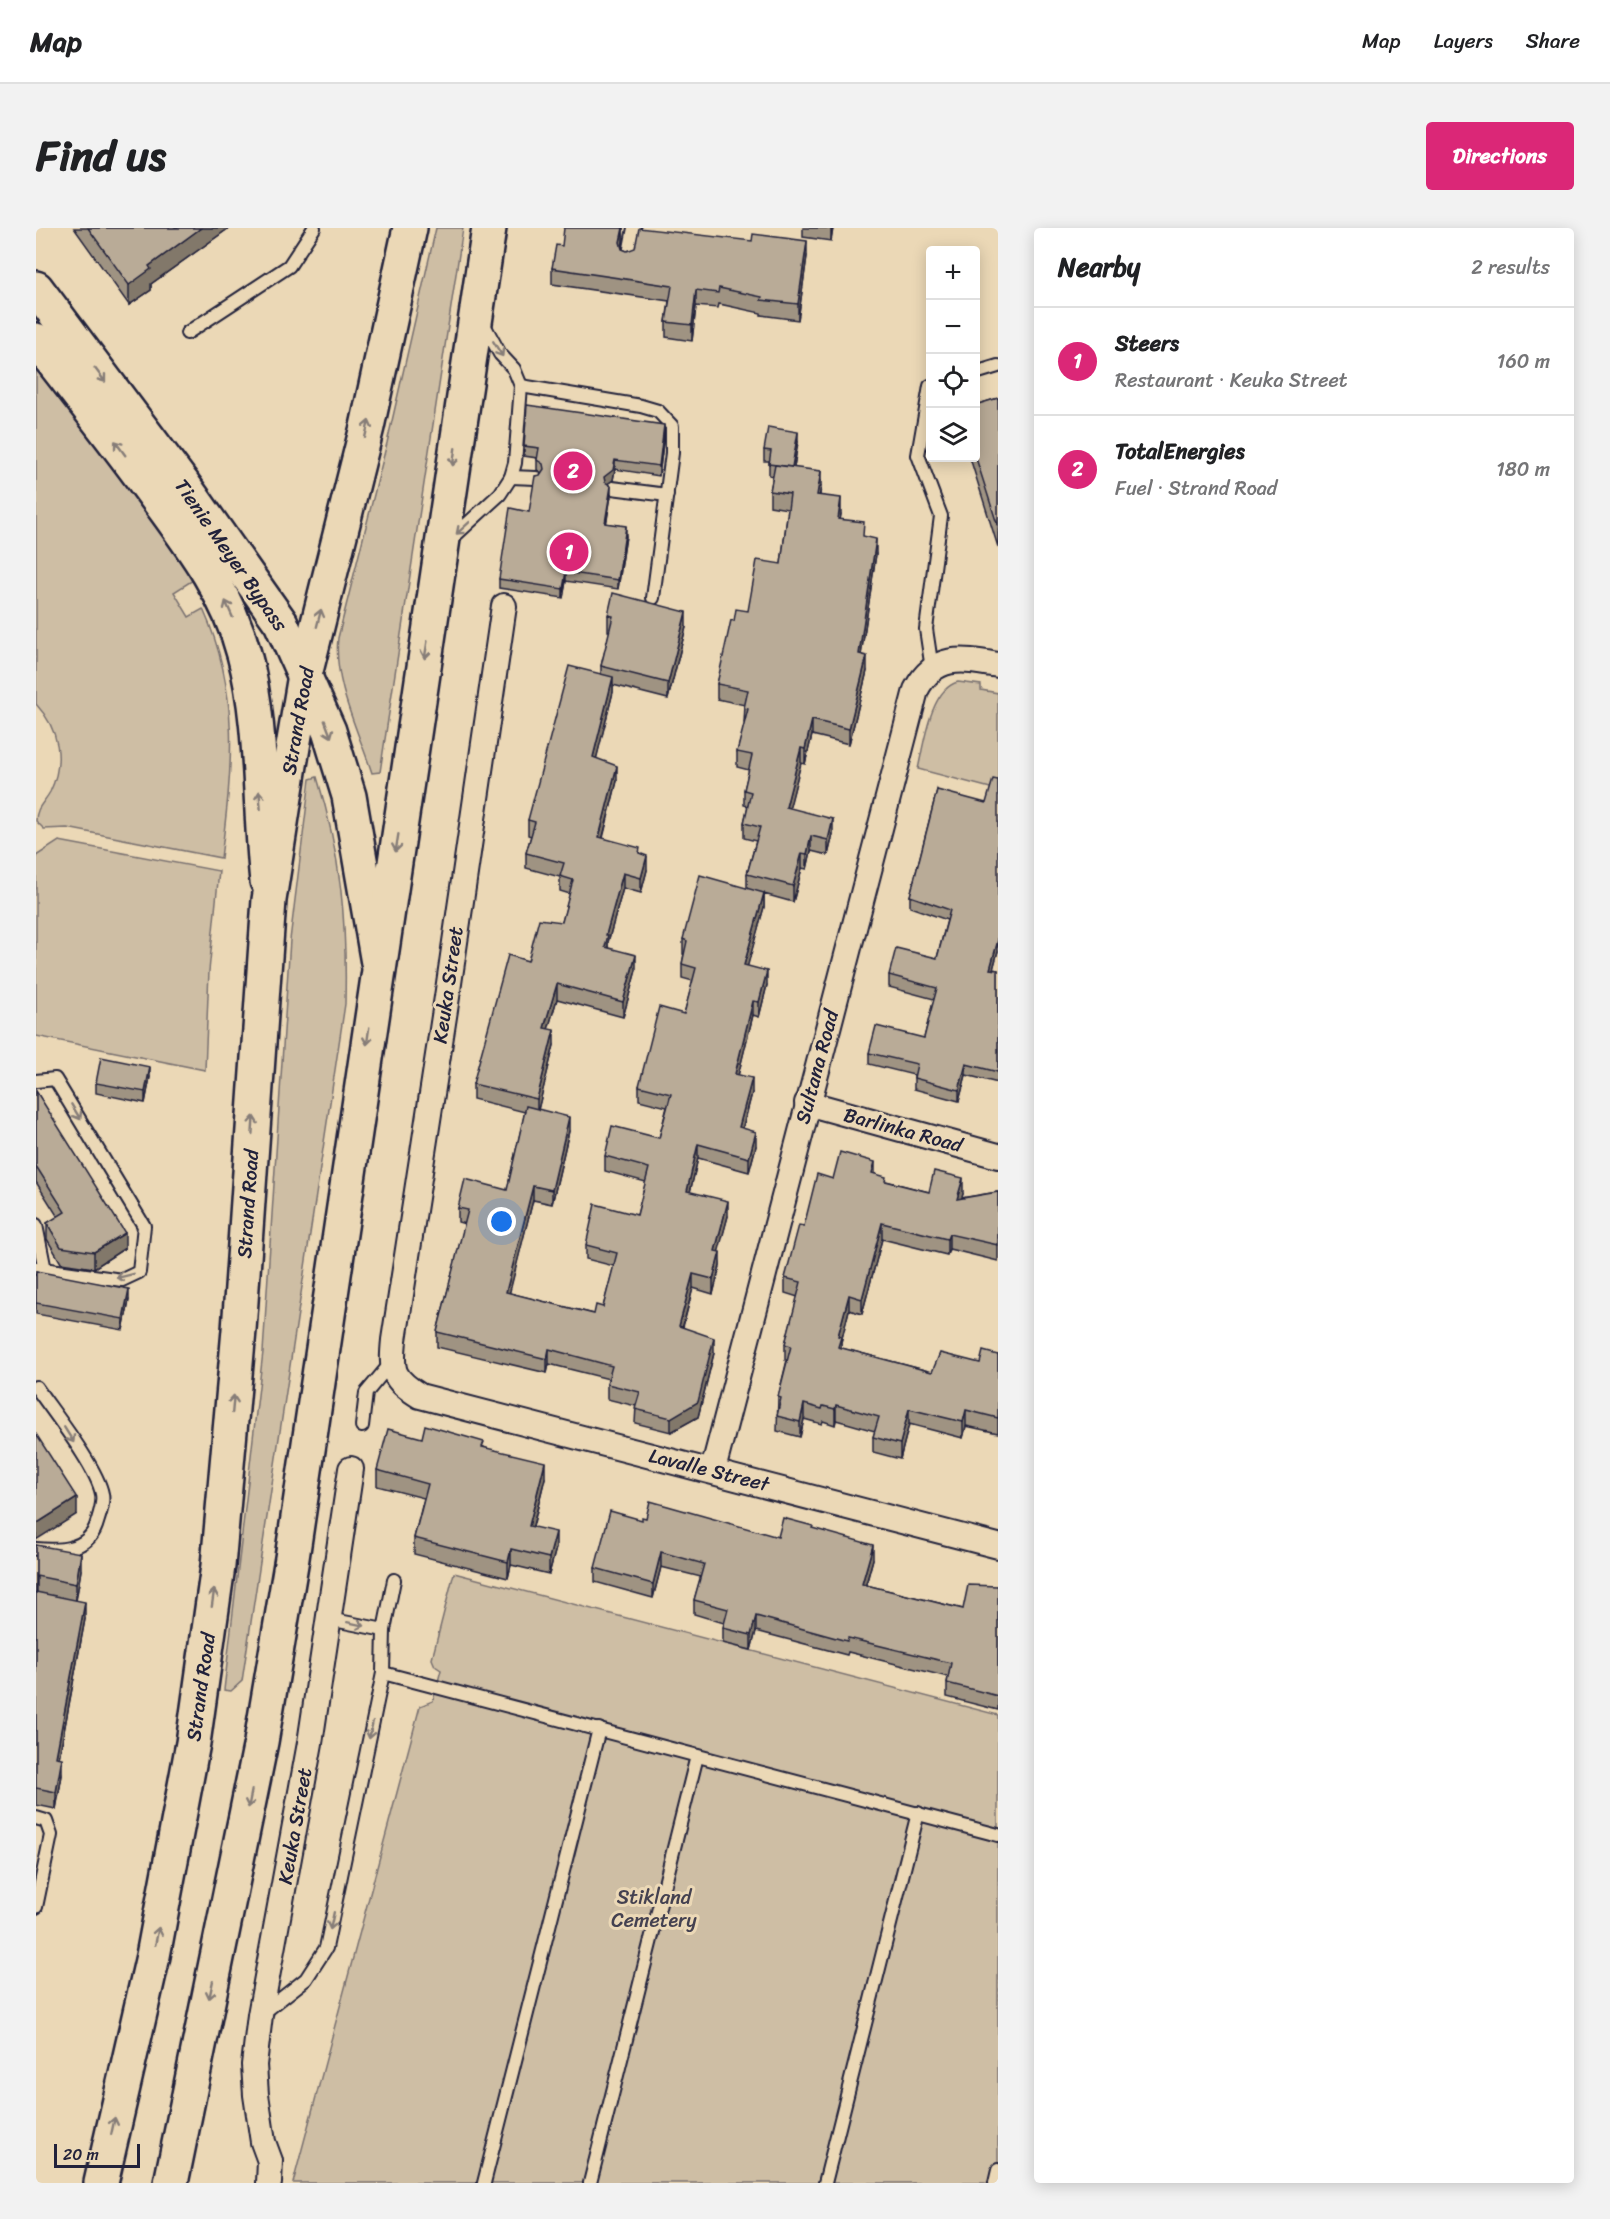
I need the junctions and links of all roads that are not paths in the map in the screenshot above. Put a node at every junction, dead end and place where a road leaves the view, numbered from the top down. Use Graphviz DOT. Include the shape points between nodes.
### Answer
graph roads {
  1 [pos="314,228"];
  2 [pos="410,228"];
  3 [pos="489,228"];
  4 [pos="634,228"];
  5 [pos="627,259"];
  6 [pos="36,288"];
  7 [pos="477,311"];
  8 [pos="187,333"];
  9 [pos="36,340"];
  10 [pos="998,366"];
  11 [pos="980,371"];
  12 [pos="521,386"];
  13 [pos="926,408"];
  14 [pos="511,477"];
  15 [pos="536,478"];
  16 [pos="612,488"];
  17 [pos="667,495"];
  18 [pos="442,547"];
  19 [pos="653,598"];
  20 [pos="504,606"];
  21 [pos="998,665"];
  22 [pos="932,669"];
  23 [pos="305,675"];
  24 [pos="269,900"];
  25 [pos="378,963"];
  26 [pos="36,1081"];
  27 [pos="807,1103"];
  28 [pos="998,1156"];
  29 [pos="36,1225"];
  30 [pos="40,1269"];
  31 [pos="391,1363"];
  32 [pos="36,1387"];
  33 [pos="362,1426"];
  34 [pos="351,1468"];
  35 [pos="712,1470"];
  36 [pos="998,1545"];
  37 [pos="36,1549"];
  38 [pos="393,1580"];
  39 [pos="329,1619"];
  40 [pos="384,1630"];
  41 [pos="383,1673"];
  42 [pos="599,1730"];
  43 [pos="697,1756"];
  44 [pos="918,1813"];
  45 [pos="36,1818"];
  46 [pos="998,1835"];
  47 [pos="36,1907"];
  48 [pos="260,2015"];
  49 [pos="998,2170"];
  50 [pos="101,2183"];
  51 [pos="171,2183"];
  52 [pos="269,2183"];
  53 [pos="484,2183"];
  54 [pos="590,2183"];
  55 [pos="825,2183"];
  56 [pos="995,2183"];
  1 -- 8 [label="lane" via="289,266"];
  23 -- 2 [label="main road, Strand Road, one-way" via="367,427"];
  3 -- 7 [label="main road"];
  4 -- 5 [label="lane"];
  6 -- 23 [label="main road, Tienie Meyer Bypass, one-way" via="183,484 274,614"];
  7 -- 12 [label="lane, one-way"];
  7 -- 18 [label="main road, one-way"];
  24 -- 9 [label="main road, Tienie Meyer Bypass, one-way" via="253,707 245,656 234,620 210,572"];
  10 -- 11 [label="lane"];
  12 -- 14 [label="lane"];
  12 -- 17 [label="lane" via="658,411 672,426 674,436"];
  13 -- 22 [label="lane" via="918,455 941,516 926,629"];
  14 -- 15 [label="lane"];
  14 -- 18 [label="lane, one-way" via="501,494"];
  16 -- 17 [label="lane"];
  17 -- 19 [label="lane"];
  18 -- 25 [label="main road, one-way"];
  20 -- 31 [label="street, Keuka Street"];
  21 -- 22 [label="street" via="955,660"];
  22 -- 27 [label="street, Sultana Road" via="916,690"];
  23 -- 24 [label="main road, Strand Road"];
  23 -- 25 [label="main road, Tienie Meyer Bypass, one-way" via="329,731 349,796"];
  50 -- 24 [label="main road, Strand Road, one-way" via="153,1956 193,1743 218,1566"];
  25 -- 51 [label="main road, one-way" via="292,1558 261,1742"];
  26 -- 30 [label="lane, one-way" via="56,1079 144,1226 139,1272 122,1280"];
  27 -- 28 [label="street, Barlinka Road"];
  27 -- 35 [label="street, Sultana Road"];
  29 -- 30 [label="lane"];
  31 -- 33 [label="lane" via="366,1393"];
  31 -- 35 [label="street, Lavalle Street" via="400,1382 420,1396"];
  32 -- 37 [label="lane, one-way" via="94,1472 102,1495 94,1532 83,1543 56,1551"];
  34 -- 39 [label="street, Keuka Street"];
  35 -- 36 [label="street, Lavalle Street"];
  38 -- 40 [label="lane"];
  39 -- 40 [label="lane, one-way"];
  39 -- 48 [label="street, Keuka Street"];
  40 -- 41 [label="lane"];
  41 -- 42 [label="lane"];
  41 -- 48 [label="lane, one-way" via="326,1948 306,1979"];
  42 -- 43 [label="lane"];
  42 -- 53 [label="lane"];
  43 -- 44 [label="lane"];
  43 -- 54 [label="lane"];
  44 -- 46 [label="lane"];
  44 -- 55 [label="lane"];
  45 -- 47 [label="lane" via="46,1821 51,1835"];
  48 -- 52 [label="street, Keuka Street" via="255,2085 263,2142 270,2161"];
  49 -- 56 [label="lane"];
}
